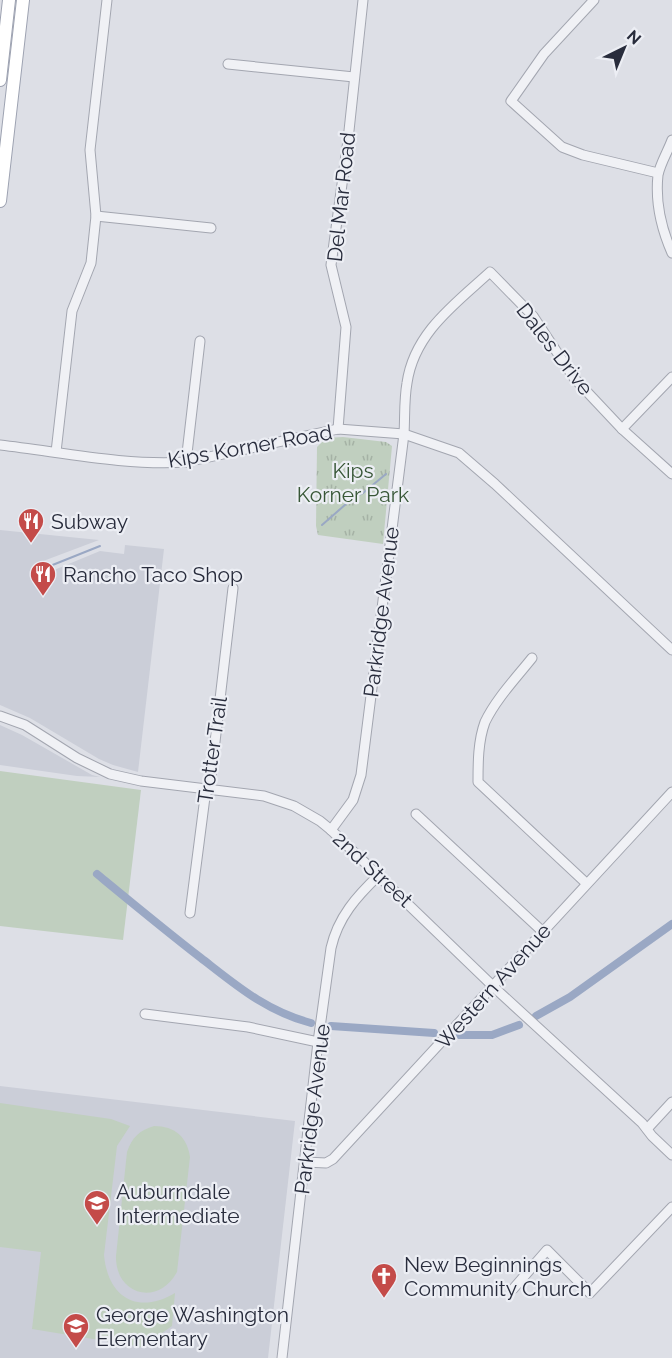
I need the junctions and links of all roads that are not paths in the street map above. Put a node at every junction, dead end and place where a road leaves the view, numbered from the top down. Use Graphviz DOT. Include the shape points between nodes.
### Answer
graph roads {
  1 [pos="9,0"];
  2 [pos="23,0"];
  3 [pos="107,0"];
  4 [pos="363,0"];
  5 [pos="594,0"];
  6 [pos="228,64"];
  7 [pos="354,77"];
  8 [pos="0,80"];
  9 [pos="672,140"];
  10 [pos="658,173"];
  11 [pos="0,201"];
  12 [pos="96,216"];
  13 [pos="211,228"];
  14 [pos="672,253"];
  15 [pos="490,272"];
  16 [pos="200,340"];
  17 [pos="672,377"];
  18 [pos="338,429"];
  19 [pos="622,429"];
  20 [pos="404,434"];
  21 [pos="0,445"];
  22 [pos="56,452"];
  23 [pos="186,462"];
  24 [pos="672,474"];
  25 [pos="233,588"];
  26 [pos="672,650"];
  27 [pos="532,658"];
  28 [pos="0,716"];
  29 [pos="208,789"];
  30 [pos="672,792"];
  31 [pos="416,814"];
  32 [pos="331,830"];
  33 [pos="378,875"];
  34 [pos="586,883"];
  35 [pos="190,913"];
  36 [pos="542,931"];
  37 [pos="493,985"];
  38 [pos="145,1014"];
  39 [pos="318,1042"];
  40 [pos="672,1102"];
  41 [pos="647,1129"];
  42 [pos="672,1155"];
  43 [pos="305,1162"];
  44 [pos="672,1207"];
  45 [pos="513,1289"];
  46 [pos="282,1358"];
  1 -- 8 [label="main road"];
  2 -- 11 [label="main road"];
  3 -- 12 [label="street" via="90,150"];
  4 -- 7 [label="street, Del Mar Road"];
  5 -- 10 [label="street" via="544,54 511,100 562,147"];
  6 -- 7 [label="street"];
  7 -- 18 [label="street, Del Mar Road" via="331,265 346,327"];
  9 -- 10 [label="street"];
  10 -- 14 [label="street" via="662,232"];
  12 -- 13 [label="street"];
  12 -- 22 [label="street" via="91,263 72,311"];
  15 -- 19 [label="street, Dales Drive" via="533,316 574,378"];
  15 -- 20 [label="street, Parkridge Avenue" via="429,328 417,350 407,381"];
  16 -- 23 [label="street"];
  17 -- 19 [label="street"];
  18 -- 20 [label="street, Kips Korner Road"];
  18 -- 23 [label="street, Kips Korner Road"];
  19 -- 24 [label="street, Dales Drive"];
  20 -- 26 [label="street, Kips Korner Road" via="459,453"];
  20 -- 32 [label="street, Parkridge Avenue" via="361,776 353,800"];
  21 -- 22 [label="street, Kips Korner Road"];
  22 -- 23 [label="street, Kips Korner Road" via="154,463"];
  25 -- 29 [label="street, Trotter Trail"];
  27 -- 34 [label="street" via="485,723 478,754 478,782"];
  28 -- 29 [label="street, 2nd Street" via="25,725 110,774"];
  29 -- 32 [label="street, 2nd Street" via="281,800"];
  29 -- 35 [label="street, Trotter Trail"];
  30 -- 34 [label="street, Western Avenue"];
  31 -- 36 [label="street"];
  32 -- 33 [label="street, 2nd Street"];
  33 -- 37 [label="street, 2nd Street"];
  33 -- 39 [label="street, Parkridge Avenue" via="345,912 334,936"];
  34 -- 36 [label="street, Western Avenue"];
  36 -- 37 [label="street, Western Avenue"];
  37 -- 41 [label="street, 2nd Street"];
  37 -- 43 [label="street, Western Avenue" via="333,1159 326,1163"];
  38 -- 39 [label="street" via="248,1027"];
  39 -- 43 [label="street, Parkridge Avenue"];
  40 -- 41 [label="street"];
  41 -- 42 [label="street, 2nd Street"];
  43 -- 46 [label="street, Parkridge Avenue"];
  44 -- 45 [label="street" via="590,1293 548,1251"];
}
